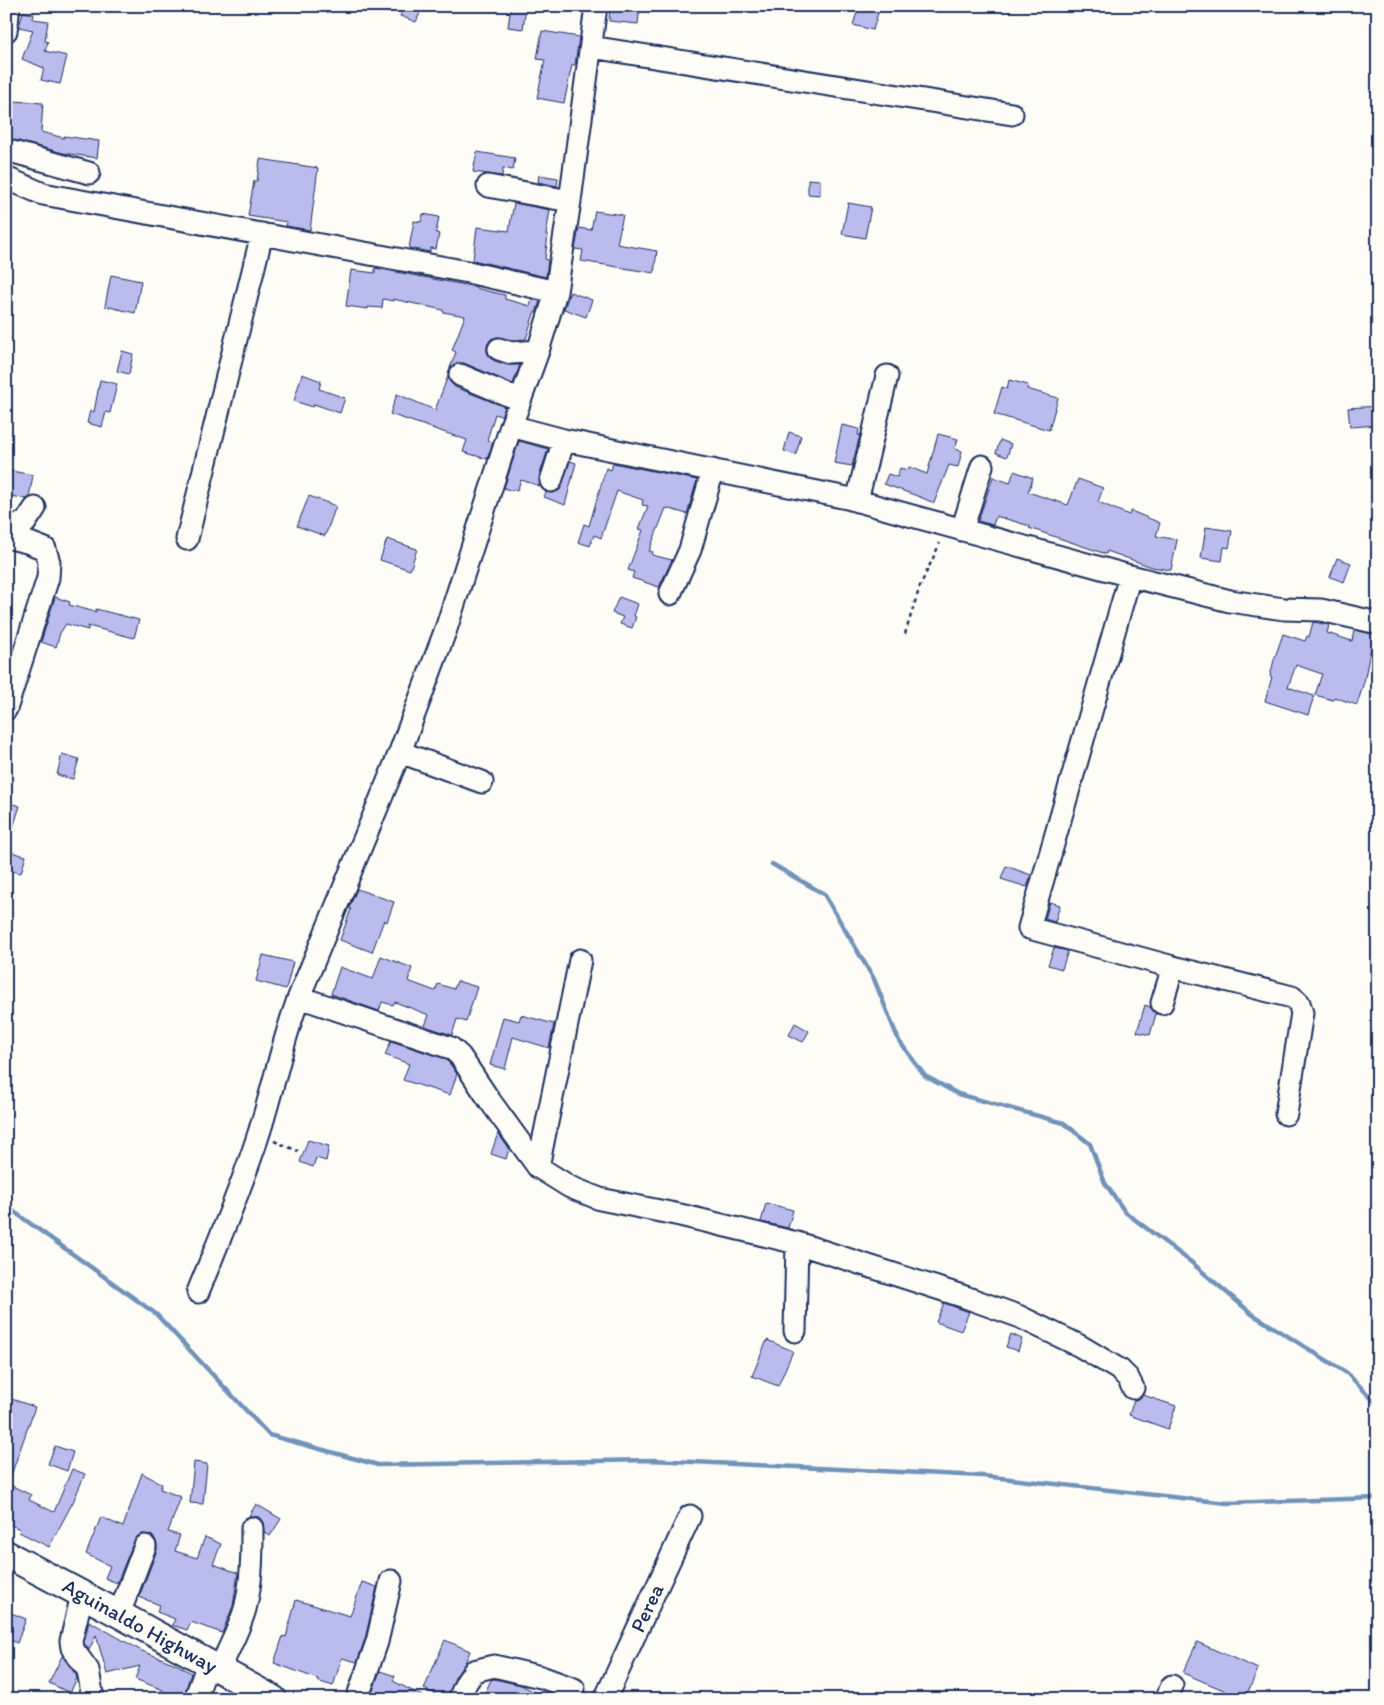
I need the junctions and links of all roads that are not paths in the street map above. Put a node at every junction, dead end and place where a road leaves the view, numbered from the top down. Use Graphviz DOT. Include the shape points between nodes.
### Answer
graph roads {
  1 [pos="9,6"];
  2 [pos="596,6"];
  3 [pos="6,31"];
  4 [pos="591,47"];
  5 [pos="1012,114"];
  6 [pos="6,150"];
  7 [pos="89,174"];
  8 [pos="6,178"];
  9 [pos="488,186"];
  10 [pos="570,201"];
  11 [pos="262,234"];
  12 [pos="556,292"];
  13 [pos="499,349"];
  14 [pos="538,351"];
  15 [pos="460,375"];
  16 [pos="887,376"];
  17 [pos="520,400"];
  18 [pos="511,426"];
  19 [pos="564,440"];
  20 [pos="982,466"];
  21 [pos="713,470"];
  22 [pos="551,481"];
  23 [pos="857,501"];
  24 [pos="34,508"];
  25 [pos="956,528"];
  26 [pos="6,530"];
  27 [pos="6,537"];
  28 [pos="187,539"];
  29 [pos="1130,576"];
  30 [pos="670,594"];
  31 [pos="1378,623"];
  32 [pos="6,709"];
  33 [pos="400,752"];
  34 [pos="482,782"];
  35 [pos="580,960"];
  36 [pos="1174,967"];
  37 [pos="299,997"];
  38 [pos="1162,1003"];
  39 [pos="1286,1114"];
  40 [pos="538,1168"];
  41 [pos="797,1243"];
  42 [pos="198,1292"];
  43 [pos="795,1331"];
  44 [pos="1133,1388"];
  45 [pos="690,1516"];
  46 [pos="252,1528"];
  47 [pos="145,1546"];
  48 [pos="6,1554"];
  49 [pos="391,1581"];
  50 [pos="82,1595"];
  51 [pos="118,1614"];
  52 [pos="214,1667"];
  53 [pos="574,1690"];
  54 [pos="93,1699"];
  55 [pos="195,1699"];
  56 [pos="273,1699"];
  57 [pos="357,1699"];
  58 [pos="459,1699"];
  59 [pos="605,1699"];
  1 -- 3 [label="street"];
  2 -- 4 [label="street"];
  4 -- 5 [label="street"];
  4 -- 10 [label="street"];
  6 -- 7 [label="street"];
  8 -- 11 [label="street" via="43,194"];
  9 -- 10 [label="street"];
  10 -- 12 [label="street"];
  11 -- 12 [label="street" via="468,272"];
  11 -- 28 [label="street"];
  12 -- 14 [label="street"];
  13 -- 14 [label="street" via="511,353"];
  14 -- 17 [label="street"];
  15 -- 17 [label="street"];
  16 -- 23 [label="street"];
  17 -- 18 [label="street"];
  18 -- 19 [label="street"];
  18 -- 33 [label="street" via="446,629"];
  19 -- 21 [label="street"];
  19 -- 22 [label="street"];
  20 -- 25 [label="street"];
  21 -- 23 [label="street"];
  21 -- 30 [label="street" via="690,550"];
  23 -- 25 [label="street"];
  24 -- 26 [label="street" via="25,523"];
  25 -- 29 [label="street"];
  27 -- 32 [label="street" via="45,549 49,562 48,578"];
  29 -- 31 [label="street" via="1230,601 1284,609 1321,610"];
  29 -- 36 [label="street" via="1029,928"];
  33 -- 34 [label="street"];
  33 -- 37 [label="street"];
  35 -- 40 [label="street"];
  36 -- 38 [label="street"];
  36 -- 39 [label="street" via="1292,997 1299,1002 1302,1013"];
  37 -- 40 [label="street" via="451,1048 460,1056"];
  37 -- 42 [label="street" via="287,1028 258,1135"];
  40 -- 41 [label="street" via="600,1199"];
  41 -- 43 [label="street"];
  41 -- 44 [label="street" via="1018,1316 1120,1370"];
  45 -- 59 [label="street, Perea"];
  46 -- 52 [label="street" via="252,1576 241,1623"];
  47 -- 51 [label="street"];
  48 -- 50 [label="main road, Aguinaldo Highway"];
  49 -- 57 [label="street" via="377,1642"];
  50 -- 51 [label="main road, Aguinaldo Highway"];
  50 -- 54 [label="street" via="71,1641 72,1648 88,1670"];
  51 -- 52 [label="main road, Aguinaldo Highway"];
  52 -- 55 [label="street"];
  52 -- 56 [label="main road, Aguinaldo Highway"];
  53 -- 58 [label="street" via="541,1677 494,1666 474,1671"];
}
